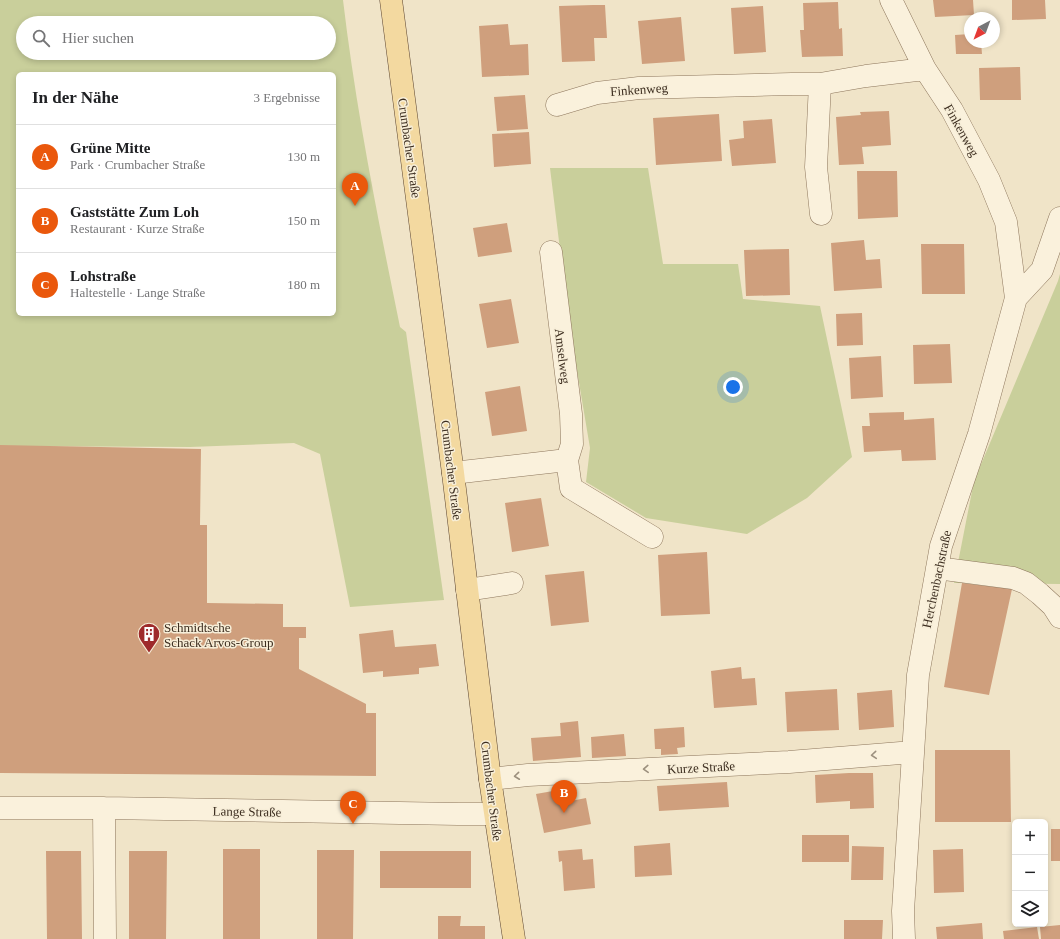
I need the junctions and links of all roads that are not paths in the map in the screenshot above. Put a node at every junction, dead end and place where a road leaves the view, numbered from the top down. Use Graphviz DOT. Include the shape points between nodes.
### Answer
graph roads {
  1 [pos="391,0"];
  2 [pos="891,0"];
  3 [pos="925,69"];
  4 [pos="820,84"];
  5 [pos="557,105"];
  6 [pos="821,214"];
  7 [pos="1060,218"];
  8 [pos="551,252"];
  9 [pos="1016,298"];
  10 [pos="567,460"];
  11 [pos="453,473"];
  12 [pos="652,537"];
  13 [pos="936,568"];
  14 [pos="512,583"];
  15 [pos="467,590"];
  16 [pos="1060,617"];
  17 [pos="913,752"];
  18 [pos="490,779"];
  19 [pos="0,808"];
  20 [pos="104,808"];
  21 [pos="495,814"];
  22 [pos="105,939"];
  23 [pos="514,939"];
  24 [pos="904,939"];
  1 -- 11 [label="main road, Crumbacher Straße"];
  2 -- 3 [label="street"];
  3 -- 4 [label="street, Finkenweg"];
  3 -- 9 [label="street, Finkenweg" via="956,117 989,180 1006,222"];
  4 -- 5 [label="street, Finkenweg" via="639,88 597,93"];
  4 -- 6 [label="street" via="816,167"];
  7 -- 9 [label="street, Herchenbachstraße" via="1042,270"];
  8 -- 10 [label="street, Amselweg" via="571,414 572,444"];
  9 -- 13 [label="street, Herchenbachstraße" via="979,434"];
  10 -- 11 [label="street"];
  10 -- 12 [label="street, Amselweg" via="571,488"];
  11 -- 15 [label="main road, Crumbacher Straße"];
  13 -- 16 [label="street" via="1012,578 1026,583 1053,606"];
  13 -- 17 [label="street, Herchenbachstraße" via="918,675"];
  14 -- 15 [label="street"];
  15 -- 18 [label="main road, Crumbacher Straße"];
  17 -- 18 [label="street, Kurze Straße, one-way" via="789,762"];
  17 -- 24 [label="street, Herchenbachstraße" via="903,911"];
  18 -- 21 [label="main road, Crumbacher Straße"];
  19 -- 20 [label="street, Lange Straße"];
  20 -- 21 [label="street, Lange Straße"];
  20 -- 22 [label="street"];
  21 -- 23 [label="main road, Crumbacher Straße"];
}
